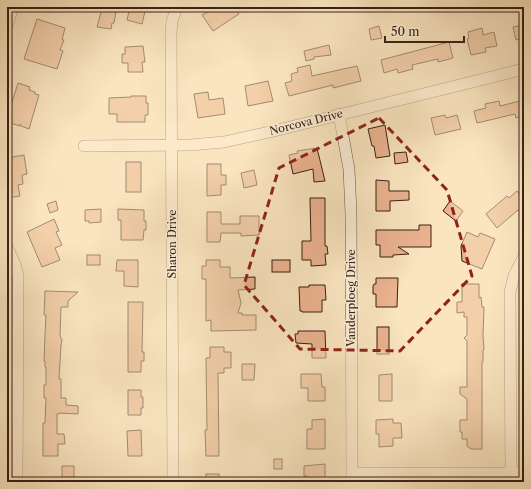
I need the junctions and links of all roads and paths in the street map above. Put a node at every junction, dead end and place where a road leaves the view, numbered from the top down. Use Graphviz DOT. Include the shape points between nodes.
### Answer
graph roads {
  1 [pos="13,7"];
  2 [pos="177,7"];
  3 [pos="7,25"];
  4 [pos="524,69"];
  5 [pos="339,114"];
  6 [pos="84,146"];
  7 [pos="172,146"];
  8 [pos="7,246"];
  9 [pos="524,256"];
  10 [pos="12,394"];
  11 [pos="524,473"];
  12 [pos="511,477"];
  13 [pos="352,478"];
  14 [pos="17,482"];
  15 [pos="173,482"];
  1 -- 3 [label="street"];
  2 -- 7 [label="street, Sharon Drive" via="171,32"];
  4 -- 5 [label="street, Norcova Drive"];
  5 -- 7 [label="street, Norcova Drive" via="224,142"];
  5 -- 13 [label="street, Vanderploeg Drive" via="349,169"];
  6 -- 7 [label="street, Norcova Drive"];
  7 -- 15 [label="street, Sharon Drive"];
  8 -- 10 [label="street" via="18,276"];
  9 -- 12 [label="street" via="514,276 510,292"];
  10 -- 14 [label="street"];
  11 -- 12 [label="street"];
  12 -- 13 [label="street"];
}
